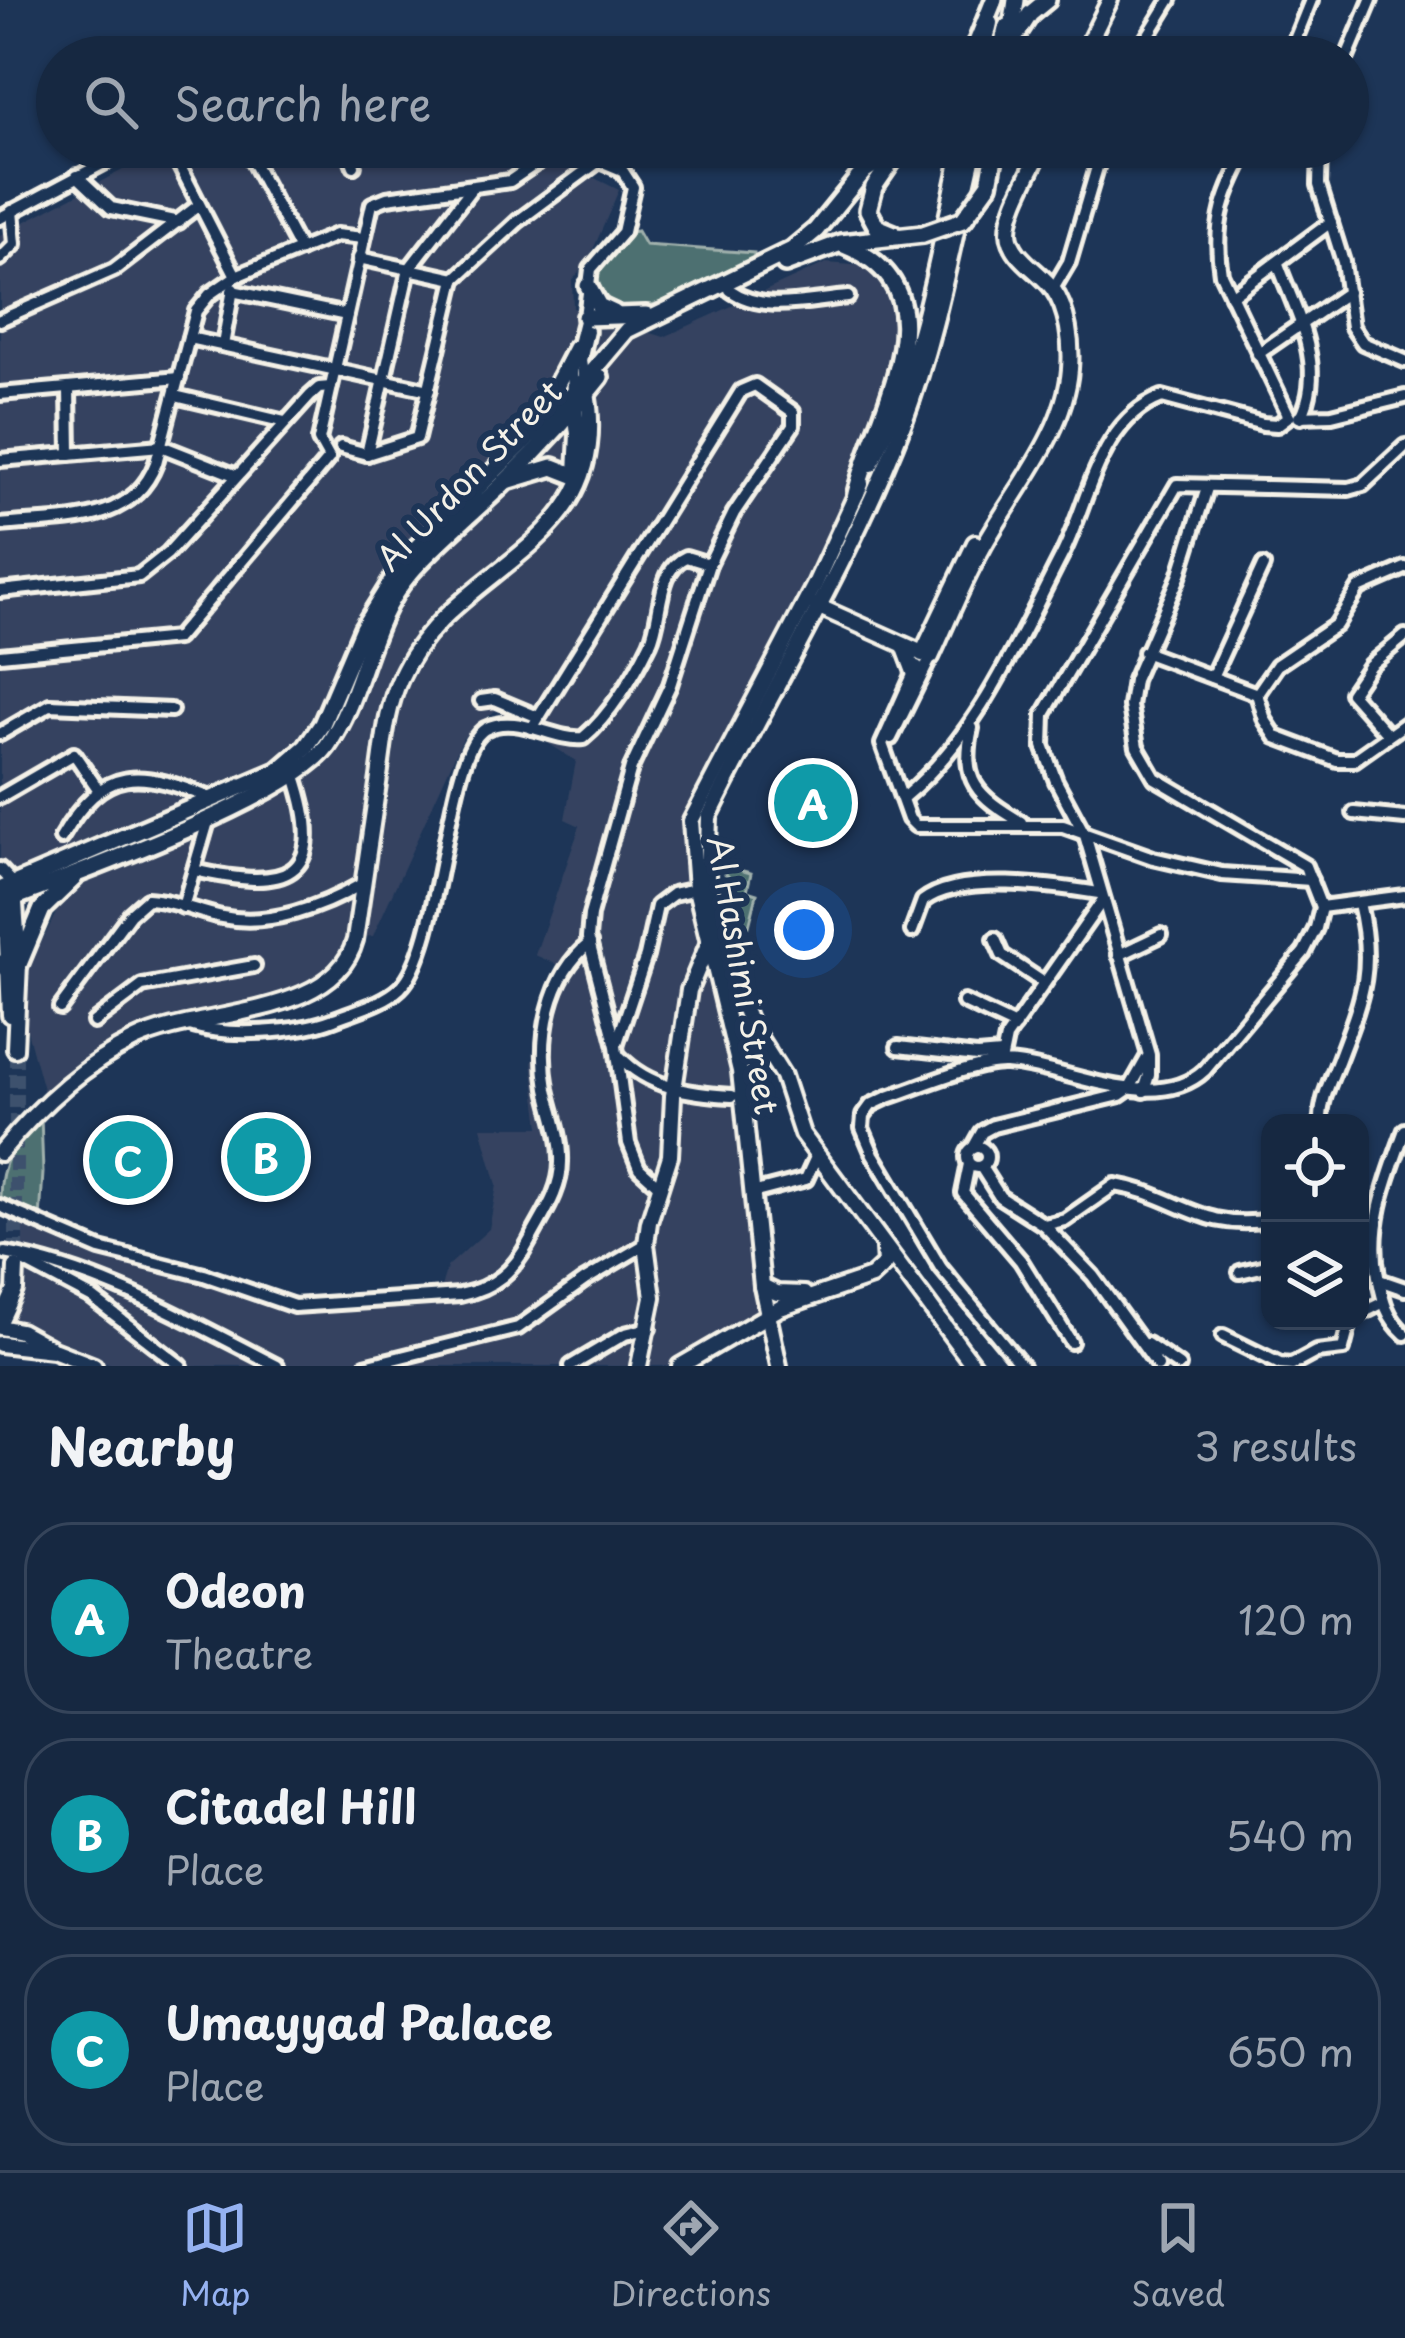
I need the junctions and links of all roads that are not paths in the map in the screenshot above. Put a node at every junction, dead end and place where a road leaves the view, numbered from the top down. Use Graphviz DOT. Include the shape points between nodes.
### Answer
graph roads {
  1 [pos="995,0"];
  2 [pos="1014,0"];
  3 [pos="1047,0"];
  4 [pos="1100,0"];
  5 [pos="1110,0"];
  6 [pos="1311,0"];
  7 [pos="1371,0"];
  8 [pos="1166,2"];
  9 [pos="980,36"];
  10 [pos="987,36"];
  11 [pos="1008,36"];
  12 [pos="1016,36"];
  13 [pos="1082,36"];
  14 [pos="1092,36"];
  15 [pos="1147,36"];
  16 [pos="1296,36"];
  17 [pos="1356,36"];
  18 [pos="93,168"];
  19 [pos="180,168"];
  20 [pos="256,168"];
  21 [pos="533,168"];
  22 [pos="590,168"];
  23 [pos="614,168"];
  24 [pos="869,168"];
  25 [pos="887,168"];
  26 [pos="957,168"];
  27 [pos="970,168"];
  28 [pos="992,168"];
  29 [pos="1024,168"];
  30 [pos="1033,168"];
  31 [pos="1097,168"];
  32 [pos="1239,168"];
  33 [pos="1319,168"];
  34 [pos="77,176"];
  35 [pos="472,188"];
  36 [pos="199,206"];
  37 [pos="6,215"];
  38 [pos="179,222"];
  39 [pos="1331,222"];
  40 [pos="898,236"];
  41 [pos="363,238"];
  42 [pos="841,243"];
  43 [pos="1010,247"];
  44 [pos="300,250"];
  45 [pos="359,258"];
  46 [pos="0,259"];
  47 [pos="1278,264"];
  48 [pos="409,269"];
  49 [pos="235,276"];
  50 [pos="455,279"];
  51 [pos="730,290"];
  52 [pos="232,291"];
  53 [pos="1050,292"];
  54 [pos="1348,292"];
  55 [pos="1231,296"];
  56 [pos="848,297"];
  57 [pos="588,304"];
  58 [pos="347,314"];
  59 [pos="655,314"];
  60 [pos="629,316"];
  61 [pos="0,320"];
  62 [pos="1300,323"];
  63 [pos="190,338"];
  64 [pos="224,345"];
  65 [pos="576,347"];
  66 [pos="1258,354"];
  67 [pos="1405,362"];
  68 [pos="336,369"];
  69 [pos="179,378"];
  70 [pos="382,378"];
  71 [pos="331,387"];
  72 [pos="68,388"];
  73 [pos="429,390"];
  74 [pos="0,394"];
  75 [pos="580,394"];
  76 [pos="176,396"];
  77 [pos="1405,397"];
  78 [pos="1295,416"];
  79 [pos="285,422"];
  80 [pos="530,435"];
  81 [pos="161,446"];
  82 [pos="1405,446"];
  83 [pos="341,447"];
  84 [pos="70,454"];
  85 [pos="367,454"];
  86 [pos="0,460"];
  87 [pos="237,476"];
  88 [pos="577,480"];
  89 [pos="507,481"];
  90 [pos="1207,488"];
  91 [pos="856,494"];
  92 [pos="0,525"];
  93 [pos="709,564"];
  94 [pos="1263,566"];
  95 [pos="1405,568"];
  96 [pos="0,591"];
  97 [pos="815,600"];
  98 [pos="838,617"];
  99 [pos="813,622"];
  100 [pos="1405,636"];
  101 [pos="901,645"];
  102 [pos="928,652"];
  103 [pos="1144,652"];
  104 [pos="0,655"];
  105 [pos="914,671"];
  106 [pos="1212,677"];
  107 [pos="1257,694"];
  108 [pos="482,701"];
  109 [pos="171,710"];
  110 [pos="974,719"];
  111 [pos="535,722"];
  112 [pos="1405,724"];
  113 [pos="0,734"];
  114 [pos="1388,735"];
  115 [pos="882,750"];
  116 [pos="295,776"];
  117 [pos="174,785"];
  118 [pos="98,790"];
  119 [pos="0,797"];
  120 [pos="904,797"];
  121 [pos="212,807"];
  122 [pos="1354,813"];
  123 [pos="178,814"];
  124 [pos="1405,818"];
  125 [pos="1024,824"];
  126 [pos="1085,835"];
  127 [pos="62,838"];
  128 [pos="93,866"];
  129 [pos="0,869"];
  130 [pos="194,870"];
  131 [pos="1311,880"];
  132 [pos="362,884"];
  133 [pos="696,889"];
  134 [pos="7,894"];
  135 [pos="1405,896"];
  136 [pos="1101,897"];
  137 [pos="1359,903"];
  138 [pos="183,907"];
  139 [pos="1321,908"];
  140 [pos="912,931"];
  141 [pos="1161,935"];
  142 [pos="994,938"];
  143 [pos="709,942"];
  144 [pos="590,943"];
  145 [pos="1119,955"];
  146 [pos="8,965"];
  147 [pos="254,966"];
  148 [pos="1044,983"];
  149 [pos="964,1002"];
  150 [pos="60,1009"];
  151 [pos="94,1022"];
  152 [pos="187,1023"];
  153 [pos="1015,1026"];
  154 [pos="754,1030"];
  155 [pos="732,1038"];
  156 [pos="898,1047"];
  157 [pos="617,1050"];
  158 [pos="15,1051"];
  159 [pos="773,1057"];
  160 [pos="1001,1058"];
  161 [pos="740,1071"];
  162 [pos="1108,1082"];
  163 [pos="674,1088"];
  164 [pos="1137,1089"];
  165 [pos="733,1096"];
  166 [pos="1108,1099"];
  167 [pos="1322,1114"];
  168 [pos="1405,1130"];
  169 [pos="0,1153"];
  170 [pos="816,1157"];
  171 [pos="975,1165"];
  172 [pos="660,1187"];
  173 [pos="752,1192"];
  174 [pos="0,1206"];
  175 [pos="1261,1221"];
  176 [pos="1044,1225"];
  177 [pos="1369,1236"];
  178 [pos="646,1244"];
  179 [pos="883,1246"];
  180 [pos="2,1252"];
  181 [pos="1369,1253"];
  182 [pos="1261,1267"];
  183 [pos="16,1268"];
  184 [pos="53,1270"];
  185 [pos="1240,1272"];
  186 [pos="1379,1280"];
  187 [pos="763,1286"];
  188 [pos="1405,1289"];
  189 [pos="813,1294"];
  190 [pos="1382,1303"];
  191 [pos="1369,1310"];
  192 [pos="767,1314"];
  193 [pos="649,1328"];
  194 [pos="1348,1330"];
  195 [pos="3,1333"];
  196 [pos="1405,1334"];
  197 [pos="1223,1336"];
  198 [pos="1071,1342"];
  199 [pos="1144,1342"];
  200 [pos="1013,1355"];
  201 [pos="94,1366"];
  202 [pos="181,1366"];
  203 [pos="277,1366"];
  204 [pos="364,1366"];
  205 [pos="571,1366"];
  206 [pos="639,1366"];
  207 [pos="680,1366"];
  208 [pos="778,1366"];
  209 [pos="974,1366"];
  210 [pos="997,1366"];
  211 [pos="1022,1366"];
  212 [pos="1158,1366"];
  213 [pos="1178,1366"];
  1 -- 9 [label="highway"];
  1 -- 10 [label="main road"];
  2 -- 11 [label="highway"];
  3 -- 12 [label="highway"];
  4 -- 13 [label="main road"];
  5 -- 14 [label="main road"];
  6 -- 16 [label="street"];
  7 -- 17 [label="street"];
  8 -- 15 [label="street"];
  18 -- 34 [label="street"];
  19 -- 36 [label="street"];
  20 -- 44 [label="street"];
  21 -- 35 [label="street"];
  22 -- 50 [label="street"];
  23 -- 57 [label="street" via="628,175 632,197 623,232 591,269"];
  24 -- 59 [label="highway, Al Urdon Street" via="792,250"];
  25 -- 40 [label="highway" via="868,210 877,227"];
  26 -- 91 [label="main road" via="900,396"];
  27 -- 97 [label="main road" via="905,419"];
  28 -- 40 [label="highway, Al Urdon Street, bridge" via="963,220"];
  29 -- 43 [label="main road" via="1001,224"];
  30 -- 43 [label="main road" via="1012,216"];
  31 -- 53 [label="street" via="1069,262"];
  32 -- 55 [label="street" via="1217,222"];
  33 -- 39 [label="street"];
  34 -- 37 [label="street"];
  34 -- 38 [label="street" via="111,208"];
  35 -- 41 [label="street" via="375,201"];
  35 -- 48 [label="street"];
  36 -- 38 [label="street"];
  36 -- 49 [label="street"];
  37 -- 46 [label="street" via="15,244"];
  38 -- 61 [label="street" via="114,270"];
  39 -- 47 [label="street"];
  39 -- 54 [label="street"];
  40 -- 42 [label="highway, Al Urdon Street"];
  41 -- 44 [label="street" via="336,235"];
  41 -- 45 [label="street"];
  42 -- 51 [label="highway, Al Urdon Street"];
  42 -- 91 [label="highway" via="884,267 905,324"];
  43 -- 53 [label="main road"];
  44 -- 49 [label="street"];
  45 -- 48 [label="street"];
  45 -- 58 [label="street"];
  47 -- 55 [label="street"];
  47 -- 62 [label="street"];
  48 -- 50 [label="street"];
  48 -- 70 [label="street"];
  49 -- 52 [label="street"];
  49 -- 63 [label="street" via="200,304"];
  50 -- 73 [label="street"];
  51 -- 56 [label="street" via="764,304"];
  51 -- 75 [label="highway, Al Urdon Street" via="637,332"];
  52 -- 58 [label="street"];
  52 -- 64 [label="street"];
  53 -- 102 [label="main road" via="1069,337 1064,384"];
  54 -- 62 [label="street"];
  54 -- 67 [label="street" via="1358,339"];
  55 -- 66 [label="street"];
  57 -- 60 [label="highway"];
  57 -- 60 [label="highway"];
  57 -- 65 [label="street"];
  57 -- 75 [label="street"];
  58 -- 68 [label="street"];
  59 -- 60 [label="highway"];
  59 -- 75 [label="highway, Al Urdon Street" via="627,330"];
  62 -- 66 [label="street"];
  62 -- 78 [label="street" via="1312,389"];
  63 -- 64 [label="street"];
  63 -- 69 [label="street"];
  64 -- 68 [label="street"];
  65 -- 75 [label="street"];
  65 -- 80 [label="highway"];
  66 -- 78 [label="street"];
  68 -- 70 [label="street"];
  68 -- 71 [label="street"];
  69 -- 72 [label="street"];
  69 -- 76 [label="street"];
  70 -- 73 [label="street"];
  70 -- 85 [label="street"];
  71 -- 79 [label="street" via="316,390"];
  71 -- 104 [label="street" via="320,440 328,460 177,638"];
  72 -- 74 [label="street"];
  72 -- 84 [label="street"];
  73 -- 85 [label="street" via="419,433"];
  75 -- 80 [label="highway"];
  75 -- 88 [label="main road"];
  75 -- 89 [label="highway, Al Urdon Street"];
  76 -- 79 [label="street"];
  76 -- 81 [label="street"];
  77 -- 78 [label="street"];
  78 -- 110 [label="street" via="1263,424 1162,397 1135,411 1108,448 1064,551"];
  79 -- 87 [label="street"];
  80 -- 121 [label="highway" via="398,569 306,747"];
  81 -- 84 [label="street"];
  81 -- 87 [label="street"];
  81 -- 92 [label="street" via="145,487 118,509"];
  82 -- 90 [label="street" via="1356,488"];
  83 -- 85 [label="street"];
  84 -- 86 [label="street"];
  87 -- 96 [label="street" via="139,576"];
  88 -- 89 [label="highway" via="553,467"];
  88 -- 132 [label="main road" via="541,538 450,611 406,667 390,709"];
  89 -- 116 [label="highway, Al Urdon Street" via="397,589 338,726"];
  90 -- 103 [label="street"];
  90 -- 126 [label="street" via="1172,489 1044,714 1042,746"];
  91 -- 97 [label="main road"];
  93 -- 111 [label="street" via="686,556 671,569 650,643 590,734 580,740"];
  93 -- 111 [label="street" via="793,426 791,410 754,386 741,391"];
  93 -- 144 [label="street" via="670,686 631,768 590,915"];
  94 -- 106 [label="street"];
  95 -- 107 [label="street" via="1359,588 1336,625 1277,665"];
  97 -- 98 [label="main road"];
  97 -- 99 [label="main road, Al Hashimi Street"];
  97 -- 102 [label="main road"];
  97 -- 133 [label="main road, Al Hashimi Street" via="694,812"];
  98 -- 99 [label="main road"];
  98 -- 101 [label="main road"];
  99 -- 154 [label="main road, Al Hashimi Street" via="706,826 723,952"];
  100 -- 114 [label="street" via="1351,693"];
  101 -- 102 [label="main road"];
  101 -- 105 [label="main road"];
  102 -- 105 [label="street"];
  102 -- 115 [label="street"];
  103 -- 106 [label="street"];
  103 -- 131 [label="street" via="1130,706 1149,772 1298,861"];
  105 -- 115 [label="street"];
  106 -- 107 [label="street"];
  107 -- 114 [label="street" via="1276,736 1336,760 1354,760"];
  108 -- 111 [label="street" via="495,699"];
  109 -- 113 [label="street" via="58,704"];
  110 -- 120 [label="street" via="946,760"];
  110 -- 125 [label="street" via="966,757 972,779 988,802"];
  111 -- 152 [label="street" via="493,726 473,742 419,953 400,987 308,1027"];
  112 -- 114 [label="street"];
  115 -- 120 [label="street"];
  116 -- 121 [label="highway, Al Urdon Street"];
  116 -- 130 [label="street" via="306,830 296,867 258,882"];
  117 -- 118 [label="street" via="136,776"];
  117 -- 121 [label="street"];
  117 -- 123 [label="street"];
  118 -- 119 [label="street" via="74,754"];
  118 -- 127 [label="street"];
  120 -- 125 [label="street" via="916,826"];
  121 -- 123 [label="highway"];
  121 -- 128 [label="highway, Al Urdon Street"];
  121 -- 130 [label="street"];
  122 -- 124 [label="street"];
  123 -- 134 [label="highway"];
  125 -- 126 [label="street"];
  126 -- 131 [label="street" via="1237,877"];
  126 -- 136 [label="street"];
  128 -- 134 [label="highway, Al Urdon Street"];
  128 -- 146 [label="highway" via="42,909"];
  129 -- 134 [label="street"];
  130 -- 138 [label="street"];
  131 -- 139 [label="street"];
  132 -- 138 [label="street" via="263,919"];
  132 -- 152 [label="main road" via="351,953 329,980 291,999"];
  133 -- 143 [label="main road, Al Hashimi Street"];
  133 -- 157 [label="street" via="657,906"];
  134 -- 146 [label="main road"];
  135 -- 137 [label="street"];
  136 -- 140 [label="street" via="1035,882 948,889 923,901"];
  136 -- 145 [label="street"];
  136 -- 148 [label="street"];
  137 -- 139 [label="street"];
  137 -- 167 [label="street" via="1366,980"];
  138 -- 150 [label="street" via="140,903"];
  139 -- 164 [label="street" via="1304,952 1205,1070 1184,1086"];
  141 -- 145 [label="street"];
  142 -- 148 [label="street" via="1002,956"];
  143 -- 155 [label="main road, Al Hashimi Street"];
  143 -- 163 [label="main road" via="689,990"];
  144 -- 157 [label="street"];
  144 -- 174 [label="street" via="568,962 548,1018 544,1067 562,1156 556,1189 517,1264 482,1289 298,1307 113,1254"];
  145 -- 164 [label="street" via="1149,1055"];
  146 -- 158 [label="main road"];
  147 -- 151 [label="street" via="144,985"];
  148 -- 153 [label="street"];
  149 -- 153 [label="street"];
  152 -- 169 [label="main road" via="130,1042 73,1079"];
  153 -- 160 [label="street"];
  154 -- 155 [label="main road" via="748,1047"];
  154 -- 159 [label="main road, Al Hashimi Street"];
  155 -- 161 [label="main road, Al Hashimi Street"];
  156 -- 160 [label="street"];
  157 -- 163 [label="street" via="634,1070"];
  157 -- 172 [label="street" via="634,1161"];
  159 -- 161 [label="main road" via="753,1054"];
  159 -- 170 [label="main road, Al Hashimi Street"];
  160 -- 162 [label="street"];
  160 -- 200 [label="street" via="878,1102 862,1128 940,1268"];
  161 -- 173 [label="main road, Al Hashimi Street"];
  162 -- 164 [label="street"];
  162 -- 166 [label="street"];
  163 -- 165 [label="street"];
  163 -- 172 [label="main road"];
  164 -- 166 [label="street"];
  166 -- 171 [label="street" via="982,1132 979,1150 968,1154"];
  168 -- 177 [label="street"];
  170 -- 173 [label="street" via="806,1179"];
  170 -- 179 [label="main road, Al Hashimi Street"];
  171 -- 176 [label="street" via="1006,1202"];
  171 -- 198 [label="street" via="963,1193 1021,1261"];
  172 -- 178 [label="main road"];
  173 -- 187 [label="main road, Al Hashimi Street"];
  175 -- 176 [label="street" via="1216,1221 1115,1185"];
  176 -- 199 [label="street"];
  178 -- 193 [label="main road"];
  178 -- 204 [label="street" via="518,1328"];
  179 -- 189 [label="main road" via="885,1264 871,1277"];
  179 -- 209 [label="main road, Al Hashimi Street"];
  180 -- 184 [label="street"];
  181 -- 186 [label="street"];
  182 -- 185 [label="street"];
  183 -- 195 [label="main road"];
  184 -- 202 [label="street"];
  184 -- 203 [label="street" via="144,1299"];
  186 -- 188 [label="street"];
  186 -- 190 [label="street"];
  187 -- 189 [label="main road"];
  187 -- 192 [label="main road, Al Hashimi Street"];
  189 -- 192 [label="main road"];
  190 -- 191 [label="street"];
  190 -- 196 [label="street"];
  192 -- 207 [label="main road"];
  192 -- 208 [label="main road, Al Hashimi Street"];
  193 -- 205 [label="street"];
  193 -- 206 [label="main road"];
  194 -- 197 [label="street" via="1343,1349 1292,1364"];
  195 -- 201 [label="main road" via="38,1339"];
  199 -- 212 [label="street"];
  199 -- 213 [label="street"];
  200 -- 210 [label="street"];
  200 -- 211 [label="street"];
}
